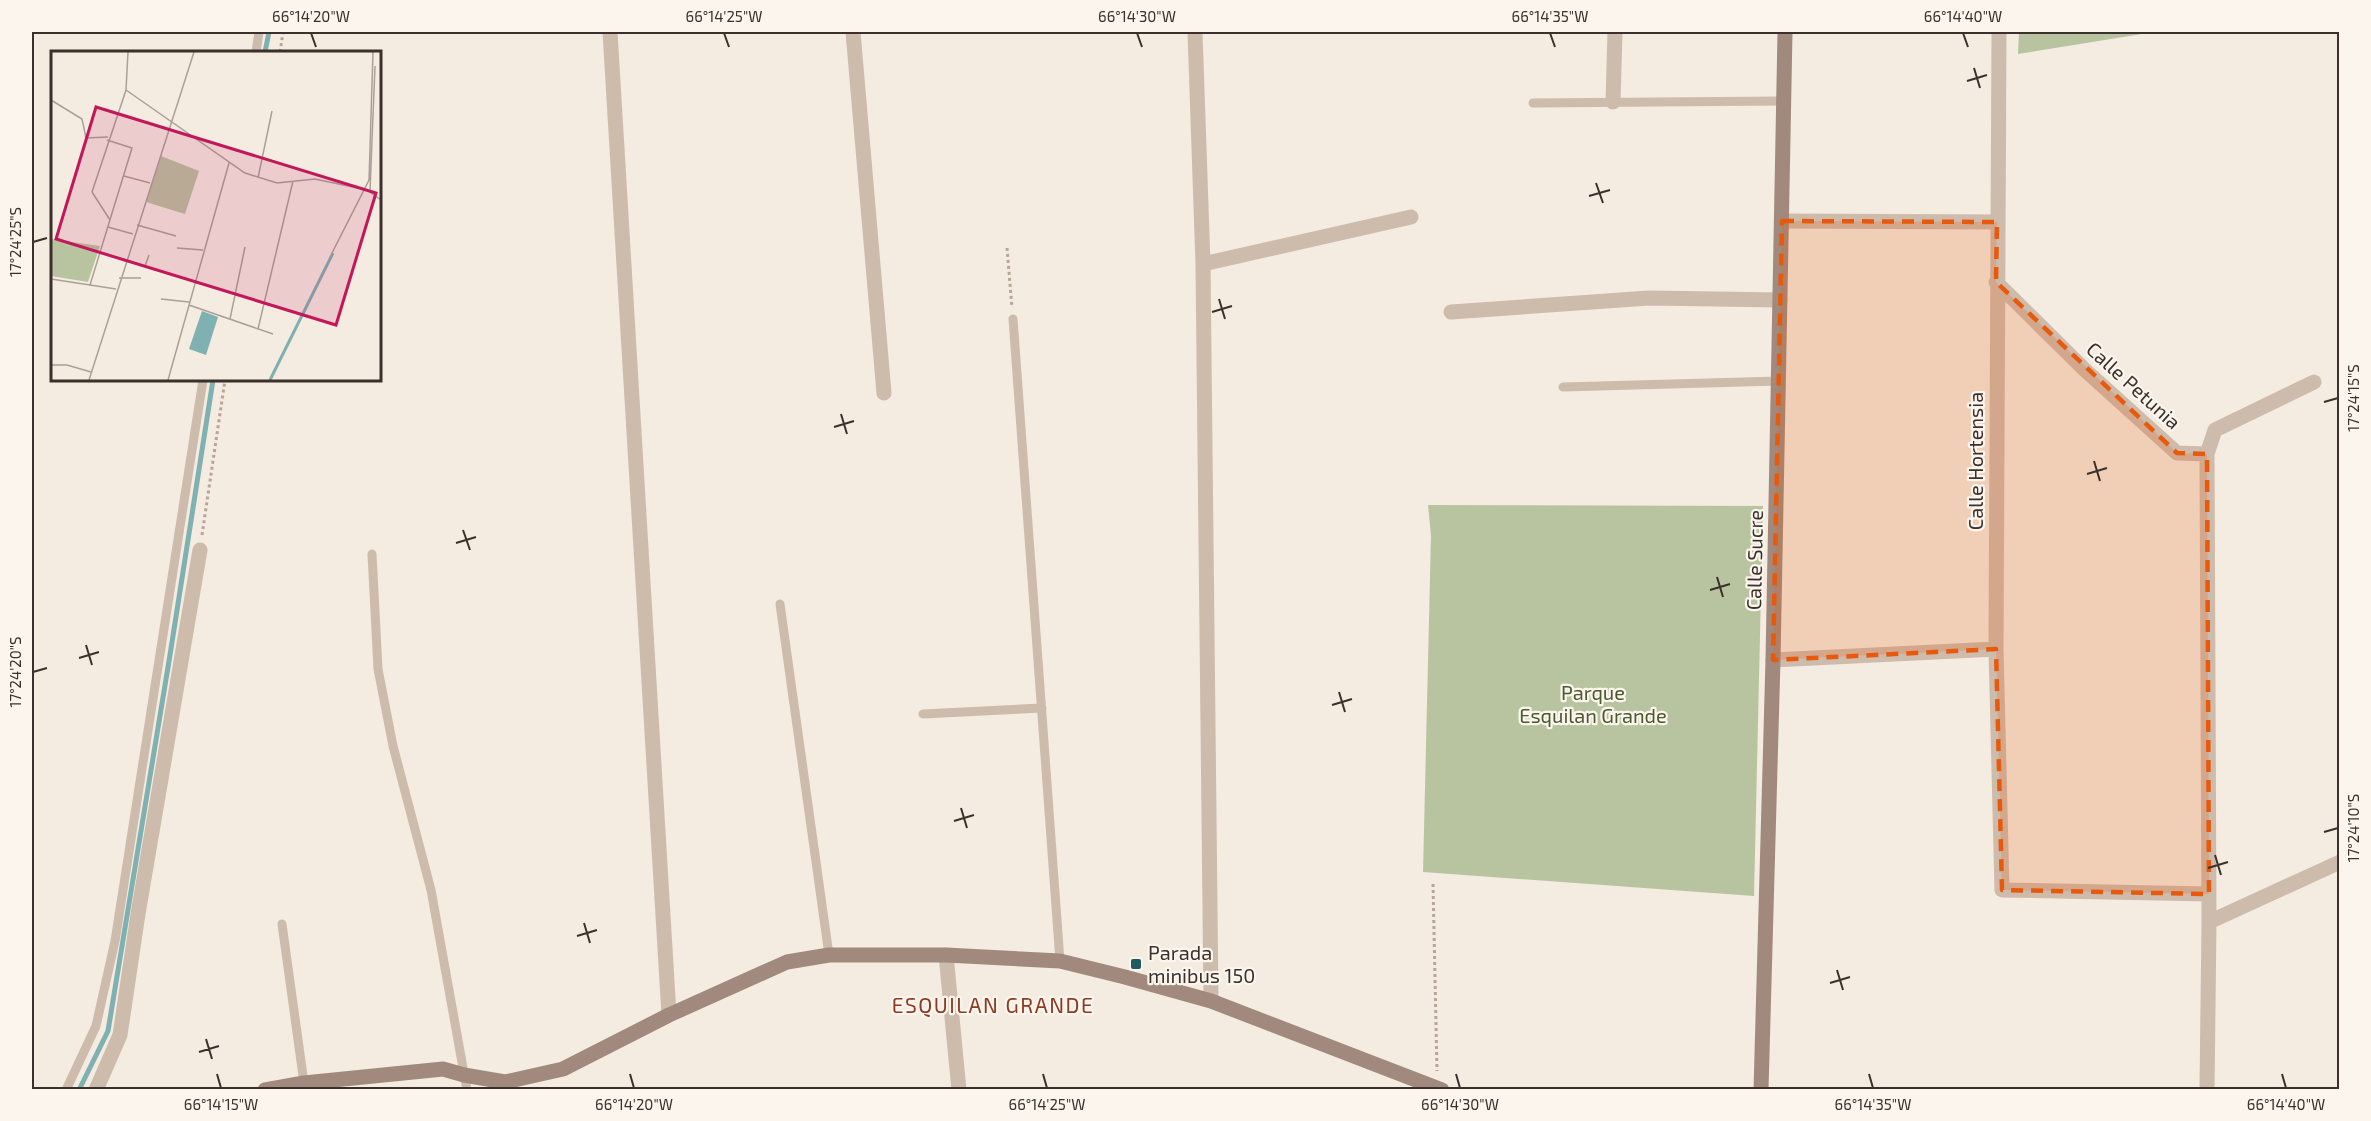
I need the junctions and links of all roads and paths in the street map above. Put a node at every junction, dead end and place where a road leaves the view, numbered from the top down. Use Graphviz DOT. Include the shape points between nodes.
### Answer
graph roads {
  1 [pos="259,32"];
  2 [pos="283,32"];
  3 [pos="610,32"];
  4 [pos="853,32"];
  5 [pos="1195,32"];
  6 [pos="1615,32"];
  7 [pos="1785,32"];
  8 [pos="1999,32"];
  9 [pos="256,51"];
  10 [pos="280,51"];
  11 [pos="1784,101"];
  12 [pos="1613,102"];
  13 [pos="1533,103"];
  14 [pos="1411,217"];
  15 [pos="1782,221"];
  16 [pos="1997,222"];
  17 [pos="1007,248"];
  18 [pos="1203,264"];
  19 [pos="1996,282"];
  20 [pos="1780,300"];
  21 [pos="1451,312"];
  22 [pos="1013,319"];
  23 [pos="203,381"];
  24 [pos="225,381"];
  25 [pos="1779,381"];
  26 [pos="2314,382"];
  27 [pos="1563,387"];
  28 [pos="884,393"];
  29 [pos="2207,454"];
  30 [pos="200,549"];
  31 [pos="372,554"];
  32 [pos="780,604"];
  33 [pos="1996,649"];
  34 [pos="1773,660"];
  35 [pos="1042,708"];
  36 [pos="923,714"];
  37 [pos="2340,862"];
  38 [pos="1433,884"];
  39 [pos="2209,894"];
  40 [pos="2209,921"];
  41 [pos="282,924"];
  42 [pos="829,955"];
  43 [pos="946,955"];
  44 [pos="1060,961"];
  45 [pos="1211,1001"];
  46 [pos="669,1015"];
  47 [pos="465,1082"];
  48 [pos="304,1083"];
  49 [pos="66,1089"];
  50 [pos="96,1089"];
  51 [pos="265,1089"];
  52 [pos="959,1089"];
  53 [pos="1440,1089"];
  54 [pos="1761,1089"];
  55 [pos="2207,1089"];
  1 -- 9 [label="lane"];
  2 -- 10 [label="path"];
  3 -- 46 [label="street"];
  4 -- 28 [label="street"];
  5 -- 18 [label="street"];
  6 -- 12 [label="street"];
  7 -- 11 [label="street, Calle Sucre"];
  8 -- 16 [label="street, Calle Hortensia"];
  11 -- 12 [label="lane"];
  11 -- 15 [label="street, Calle Sucre"];
  12 -- 13 [label="lane"];
  14 -- 18 [label="street"];
  15 -- 16 [label="street"];
  15 -- 20 [label="street, Calle Sucre"];
  16 -- 19 [label="street, Calle Hortensia"];
  17 -- 22 [label="path"];
  18 -- 45 [label="street"];
  19 -- 29 [label="street, Calle Petunia" via="2177,453"];
  19 -- 33 [label="street, Calle Hortensia"];
  20 -- 21 [label="street" via="1649,298"];
  20 -- 25 [label="street, Calle Sucre"];
  22 -- 35 [label="lane"];
  23 -- 49 [label="lane" via="115,941 96,1026"];
  24 -- 30 [label="path"];
  25 -- 27 [label="lane"];
  25 -- 34 [label="street, Calle Sucre"];
  26 -- 29 [label="street" via="2216,430"];
  29 -- 39 [label="street"];
  30 -- 50 [label="street" via="120,1035"];
  31 -- 47 [label="lane" via="378,669 393,746 431,890"];
  32 -- 42 [label="lane"];
  33 -- 34 [label="street"];
  33 -- 39 [label="street, Calle Hortensia" via="2002,890"];
  34 -- 54 [label="street, Calle Sucre"];
  35 -- 36 [label="lane"];
  35 -- 44 [label="lane"];
  37 -- 40 [label="street"];
  38 -- 53 [label="path"];
  39 -- 40 [label="street"];
  40 -- 55 [label="street"];
  41 -- 48 [label="lane"];
  42 -- 43 [label="street"];
  42 -- 46 [label="street" via="788,963"];
  43 -- 44 [label="street"];
  43 -- 52 [label="street"];
  44 -- 45 [label="street"];
  45 -- 53 [label="street"];
  46 -- 47 [label="street" via="563,1069 504,1082"];
  47 -- 48 [label="street" via="443,1069"];
  48 -- 51 [label="street"];
}
